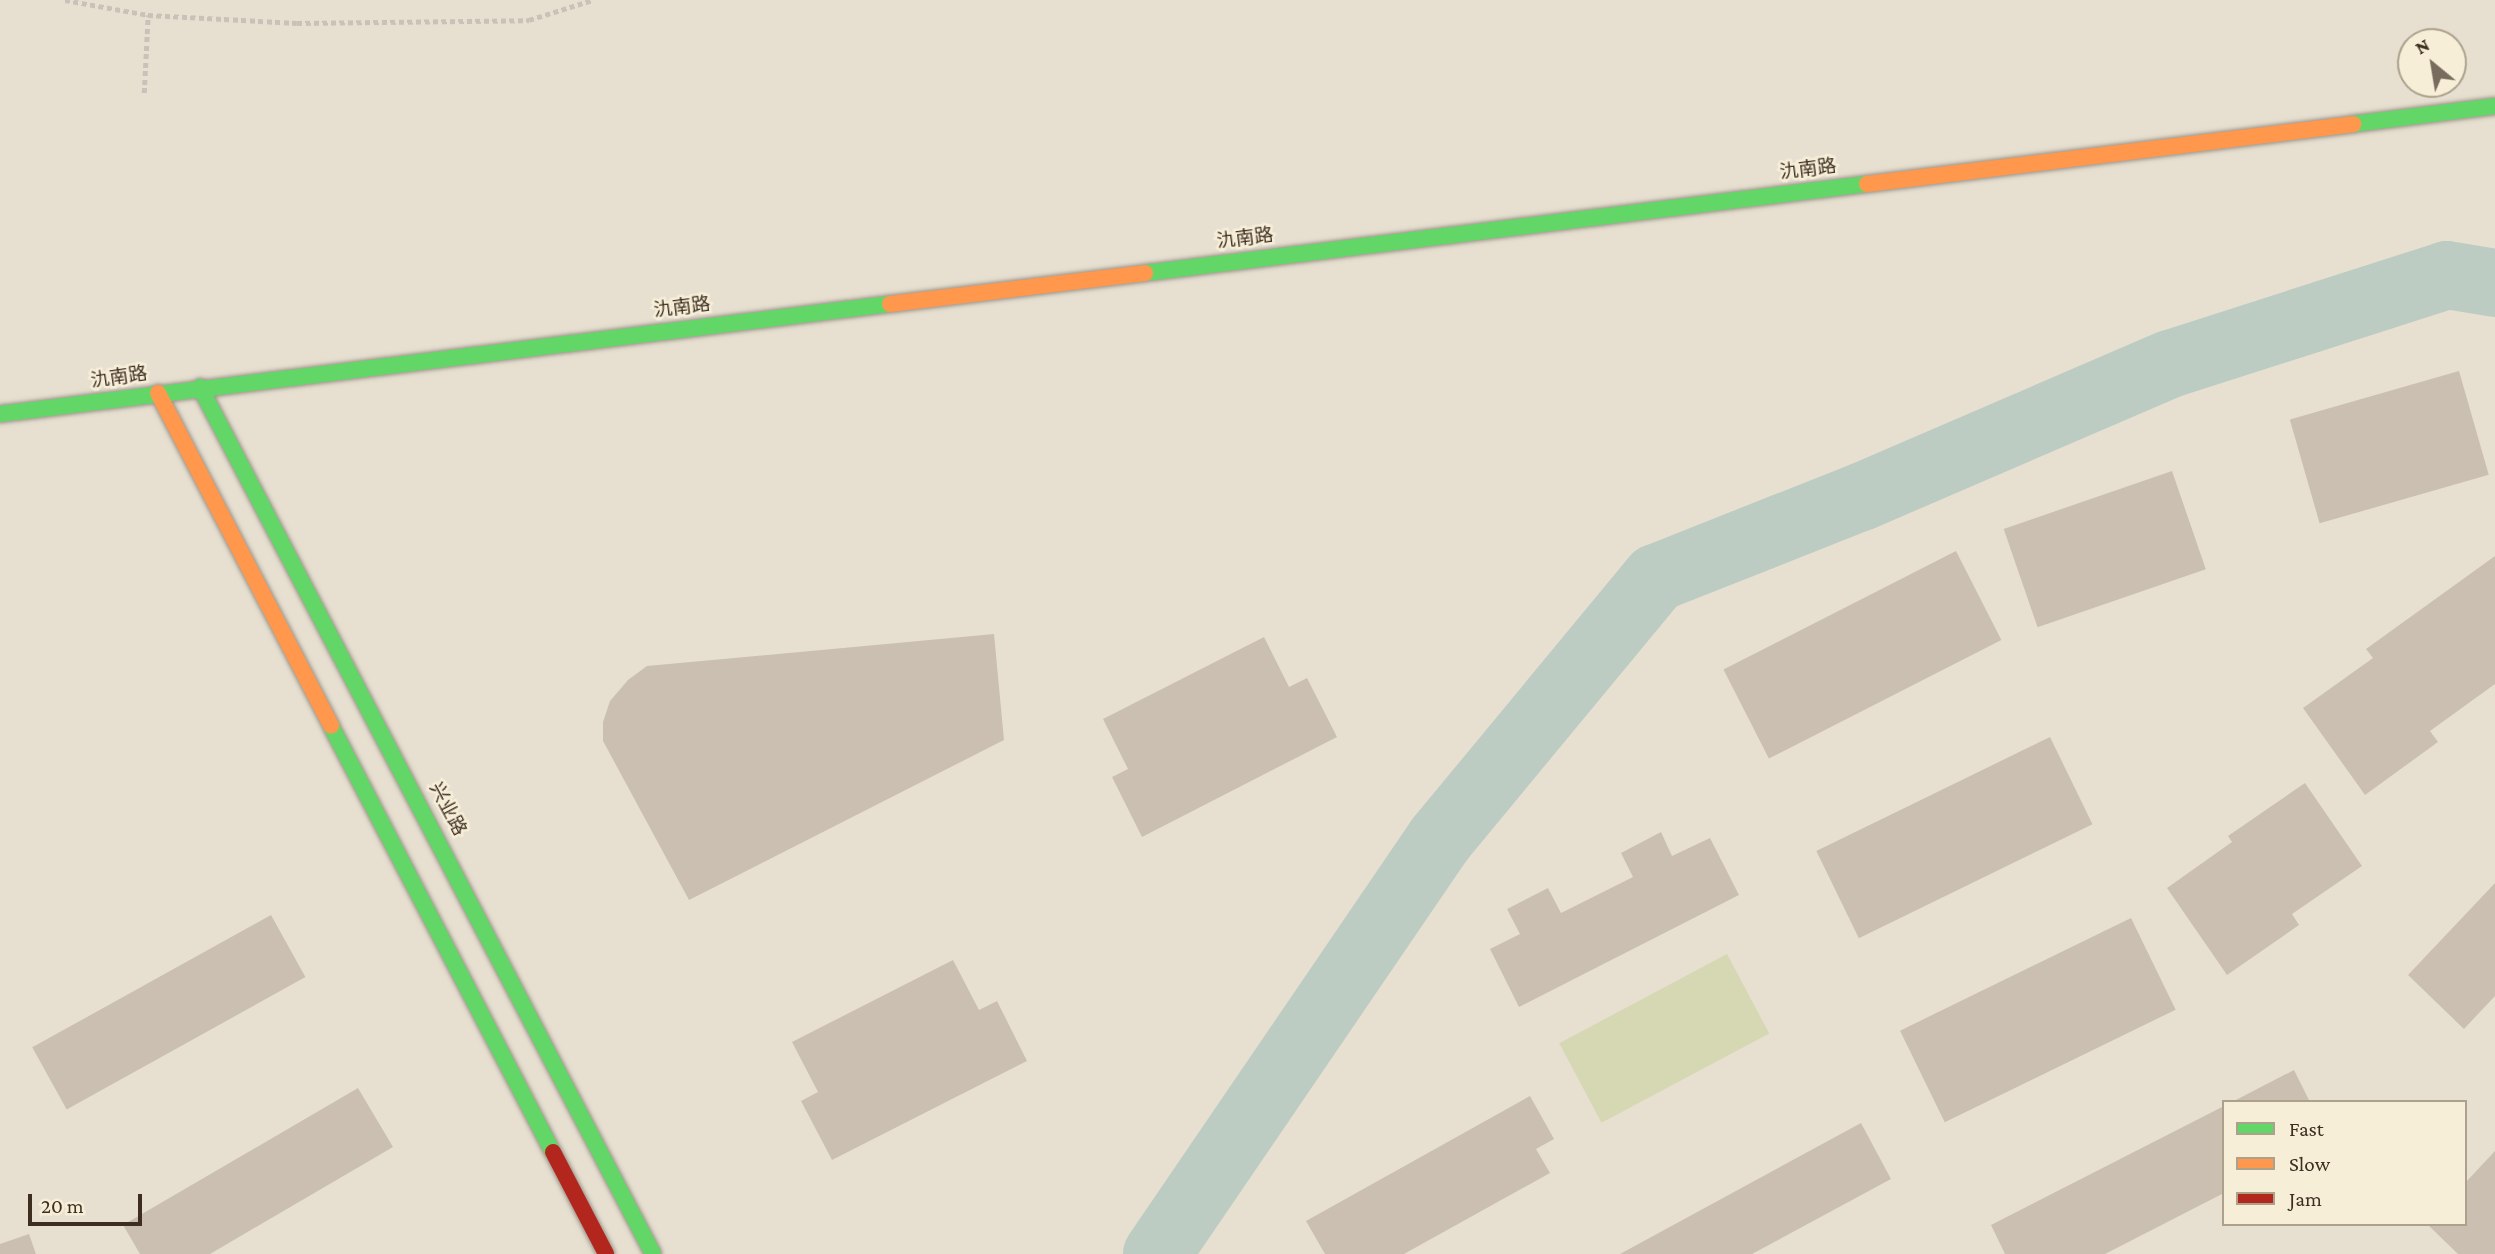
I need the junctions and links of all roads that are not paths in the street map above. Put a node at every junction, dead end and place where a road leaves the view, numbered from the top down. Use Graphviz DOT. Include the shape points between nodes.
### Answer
graph roads {
  1 [pos="2495,106"];
  2 [pos="200,387"];
  3 [pos="158,393"];
  4 [pos="0,414"];
  5 [pos="606,1254"];
  6 [pos="653,1254"];
  1 -- 2 [label="main road, 氿南路"];
  2 -- 3 [label="main road, 氿南路"];
  2 -- 6 [label="main road, 兴业路" via="463,881"];
  3 -- 4 [label="main road, 氿南路"];
  3 -- 5 [label="main road"];
}
